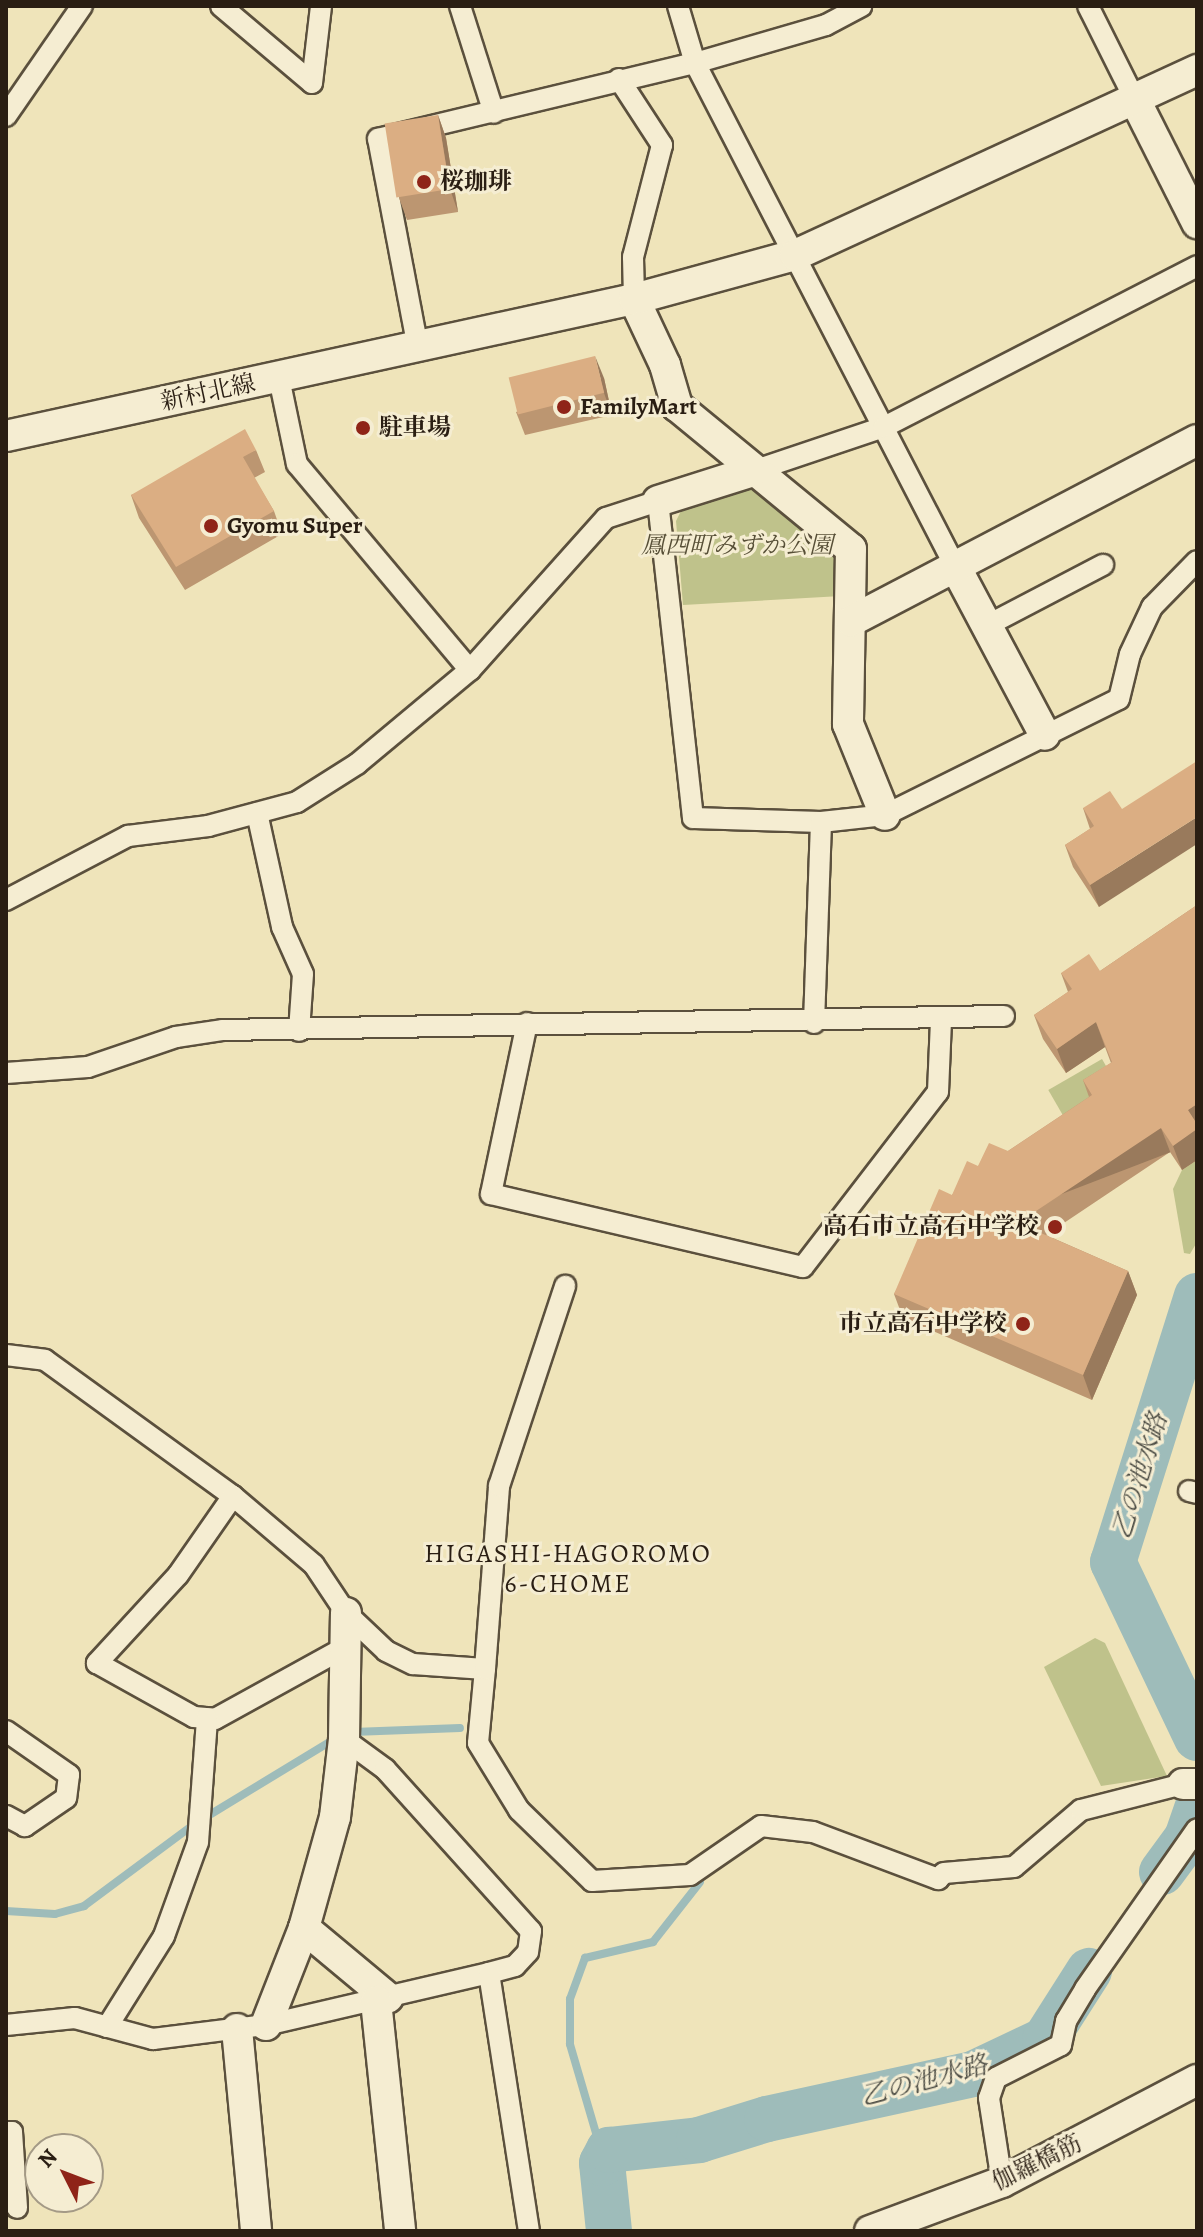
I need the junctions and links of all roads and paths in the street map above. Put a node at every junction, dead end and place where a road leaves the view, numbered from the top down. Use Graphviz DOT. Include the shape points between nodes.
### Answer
graph roads {
  1 [pos="82,6"];
  2 [pos="221,6"];
  3 [pos="321,6"];
  4 [pos="460,6"];
  5 [pos="678,6"];
  6 [pos="861,6"];
  7 [pos="1088,6"];
  8 [pos="695,63"];
  9 [pos="1197,70"];
  10 [pos="619,79"];
  11 [pos="13,90"];
  12 [pos="1136,102"];
  13 [pos="494,113"];
  14 [pos="6,116"];
  15 [pos="1197,223"];
  16 [pos="795,255"];
  17 [pos="1197,266"];
  18 [pos="634,299"];
  19 [pos="414,348"];
  20 [pos="279,378"];
  21 [pos="884,427"];
  22 [pos="6,436"];
  23 [pos="1197,440"];
  24 [pos="753,471"];
  25 [pos="658,501"];
  26 [pos="1197,561"];
  27 [pos="1103,565"];
  28 [pos="955,566"];
  29 [pos="851,621"];
  30 [pos="988,625"];
  31 [pos="470,670"];
  32 [pos="1045,735"];
  33 [pos="257,813"];
  34 [pos="885,815"];
  35 [pos="821,822"];
  36 [pos="6,900"];
  37 [pos="1004,1016"];
  38 [pos="941,1019"];
  39 [pos="527,1023"];
  40 [pos="814,1023"];
  41 [pos="299,1031"];
  42 [pos="6,1073"];
  43 [pos="565,1286"];
  44 [pos="6,1355"];
  45 [pos="233,1496"];
  46 [pos="346,1613"];
  47 [pos="342,1649"];
  48 [pos="485,1669"];
  49 [pos="207,1718"];
  50 [pos="6,1731"];
  51 [pos="344,1735"];
  52 [pos="1190,1784"];
  53 [pos="6,1816"];
  54 [pos="1197,1829"];
  55 [pos="304,1928"];
  56 [pos="489,1973"];
  57 [pos="382,2000"];
  58 [pos="6,2025"];
  59 [pos="107,2027"];
  60 [pos="251,2027"];
  61 [pos="1197,2080"];
  62 [pos="6,2132"];
  63 [pos="1002,2182"];
  64 [pos="17,2208"];
  65 [pos="256,2231"];
  66 [pos="400,2231"];
  67 [pos="529,2231"];
  68 [pos="870,2231"];
  1 -- 11 [label="street"];
  2 -- 3 [label="street" via="312,83"];
  4 -- 13 [label="street"];
  5 -- 8 [label="street"];
  6 -- 8 [label="street" via="826,25"];
  7 -- 12 [label="street"];
  8 -- 10 [label="street"];
  8 -- 16 [label="street"];
  9 -- 12 [label="street, 新村北線"];
  10 -- 13 [label="street"];
  10 -- 18 [label="street" via="662,145 633,257"];
  11 -- 14 [label="street"];
  12 -- 15 [label="street"];
  12 -- 16 [label="street, 新村北線"];
  13 -- 19 [label="street" via="378,139"];
  16 -- 18 [label="street, 新村北線"];
  16 -- 21 [label="street"];
  17 -- 21 [label="street"];
  18 -- 19 [label="street, 新村北線"];
  18 -- 24 [label="street" via="665,365 677,406"];
  19 -- 20 [label="street, 新村北線"];
  20 -- 22 [label="street, 新村北線"];
  20 -- 31 [label="street" via="297,464"];
  21 -- 24 [label="street"];
  21 -- 28 [label="street"];
  23 -- 28 [label="street"];
  24 -- 25 [label="street"];
  24 -- 29 [label="street" via="851,549"];
  25 -- 31 [label="street" via="606,518"];
  25 -- 35 [label="street" via="693,818"];
  26 -- 32 [label="street" via="1152,607 1130,654 1119,699"];
  27 -- 30 [label="street"];
  28 -- 29 [label="street"];
  28 -- 30 [label="street"];
  29 -- 34 [label="street" via="848,724"];
  30 -- 32 [label="street"];
  31 -- 33 [label="street" via="357,764 297,802"];
  32 -- 34 [label="street"];
  33 -- 36 [label="street" via="128,836"];
  33 -- 41 [label="street" via="282,927 303,974"];
  34 -- 35 [label="street"];
  35 -- 40 [label="street"];
  37 -- 38 [label="street"];
  38 -- 39 [label="street" via="938,1092 803,1267 491,1194"];
  38 -- 40 [label="street"];
  39 -- 40 [label="street"];
  39 -- 41 [label="street"];
  41 -- 42 [label="street" via="223,1030 176,1037 88,1067"];
  43 -- 48 [label="street" via="499,1486"];
  44 -- 45 [label="street" via="45,1360"];
  45 -- 46 [label="street" via="314,1565"];
  45 -- 49 [label="street" via="178,1575 97,1663 194,1717"];
  46 -- 47 [label="street"];
  46 -- 48 [label="street" via="386,1651 413,1664"];
  47 -- 49 [label="street" via="215,1719"];
  47 -- 51 [label="street"];
  48 -- 52 [label="street" via="478,1743 519,1810 592,1881 690,1875 761,1826 826,1836 938,1879 944,1873 1014,1867 1081,1810"];
  49 -- 59 [label="street" via="198,1842 164,1936"];
  50 -- 53 [label="street" via="69,1775 66,1798 25,1826"];
  51 -- 55 [label="street" via="335,1817"];
  51 -- 56 [label="street" via="385,1769 531,1931 528,1952 515,1966"];
  54 -- 63 [label="street" via="1085,1989 1066,2021 1061,2045 996,2078 989,2098"];
  55 -- 57 [label="street"];
  55 -- 60 [label="street"];
  56 -- 57 [label="street"];
  56 -- 67 [label="street"];
  57 -- 60 [label="street"];
  57 -- 66 [label="street"];
  58 -- 59 [label="street" via="75,2018"];
  59 -- 60 [label="street" via="153,2039"];
  60 -- 65 [label="street"];
  61 -- 63 [label="street, 伽羅橋筋"];
  62 -- 64 [label="street" via="12,2132"];
  63 -- 68 [label="street, 伽羅橋筋"];
}
